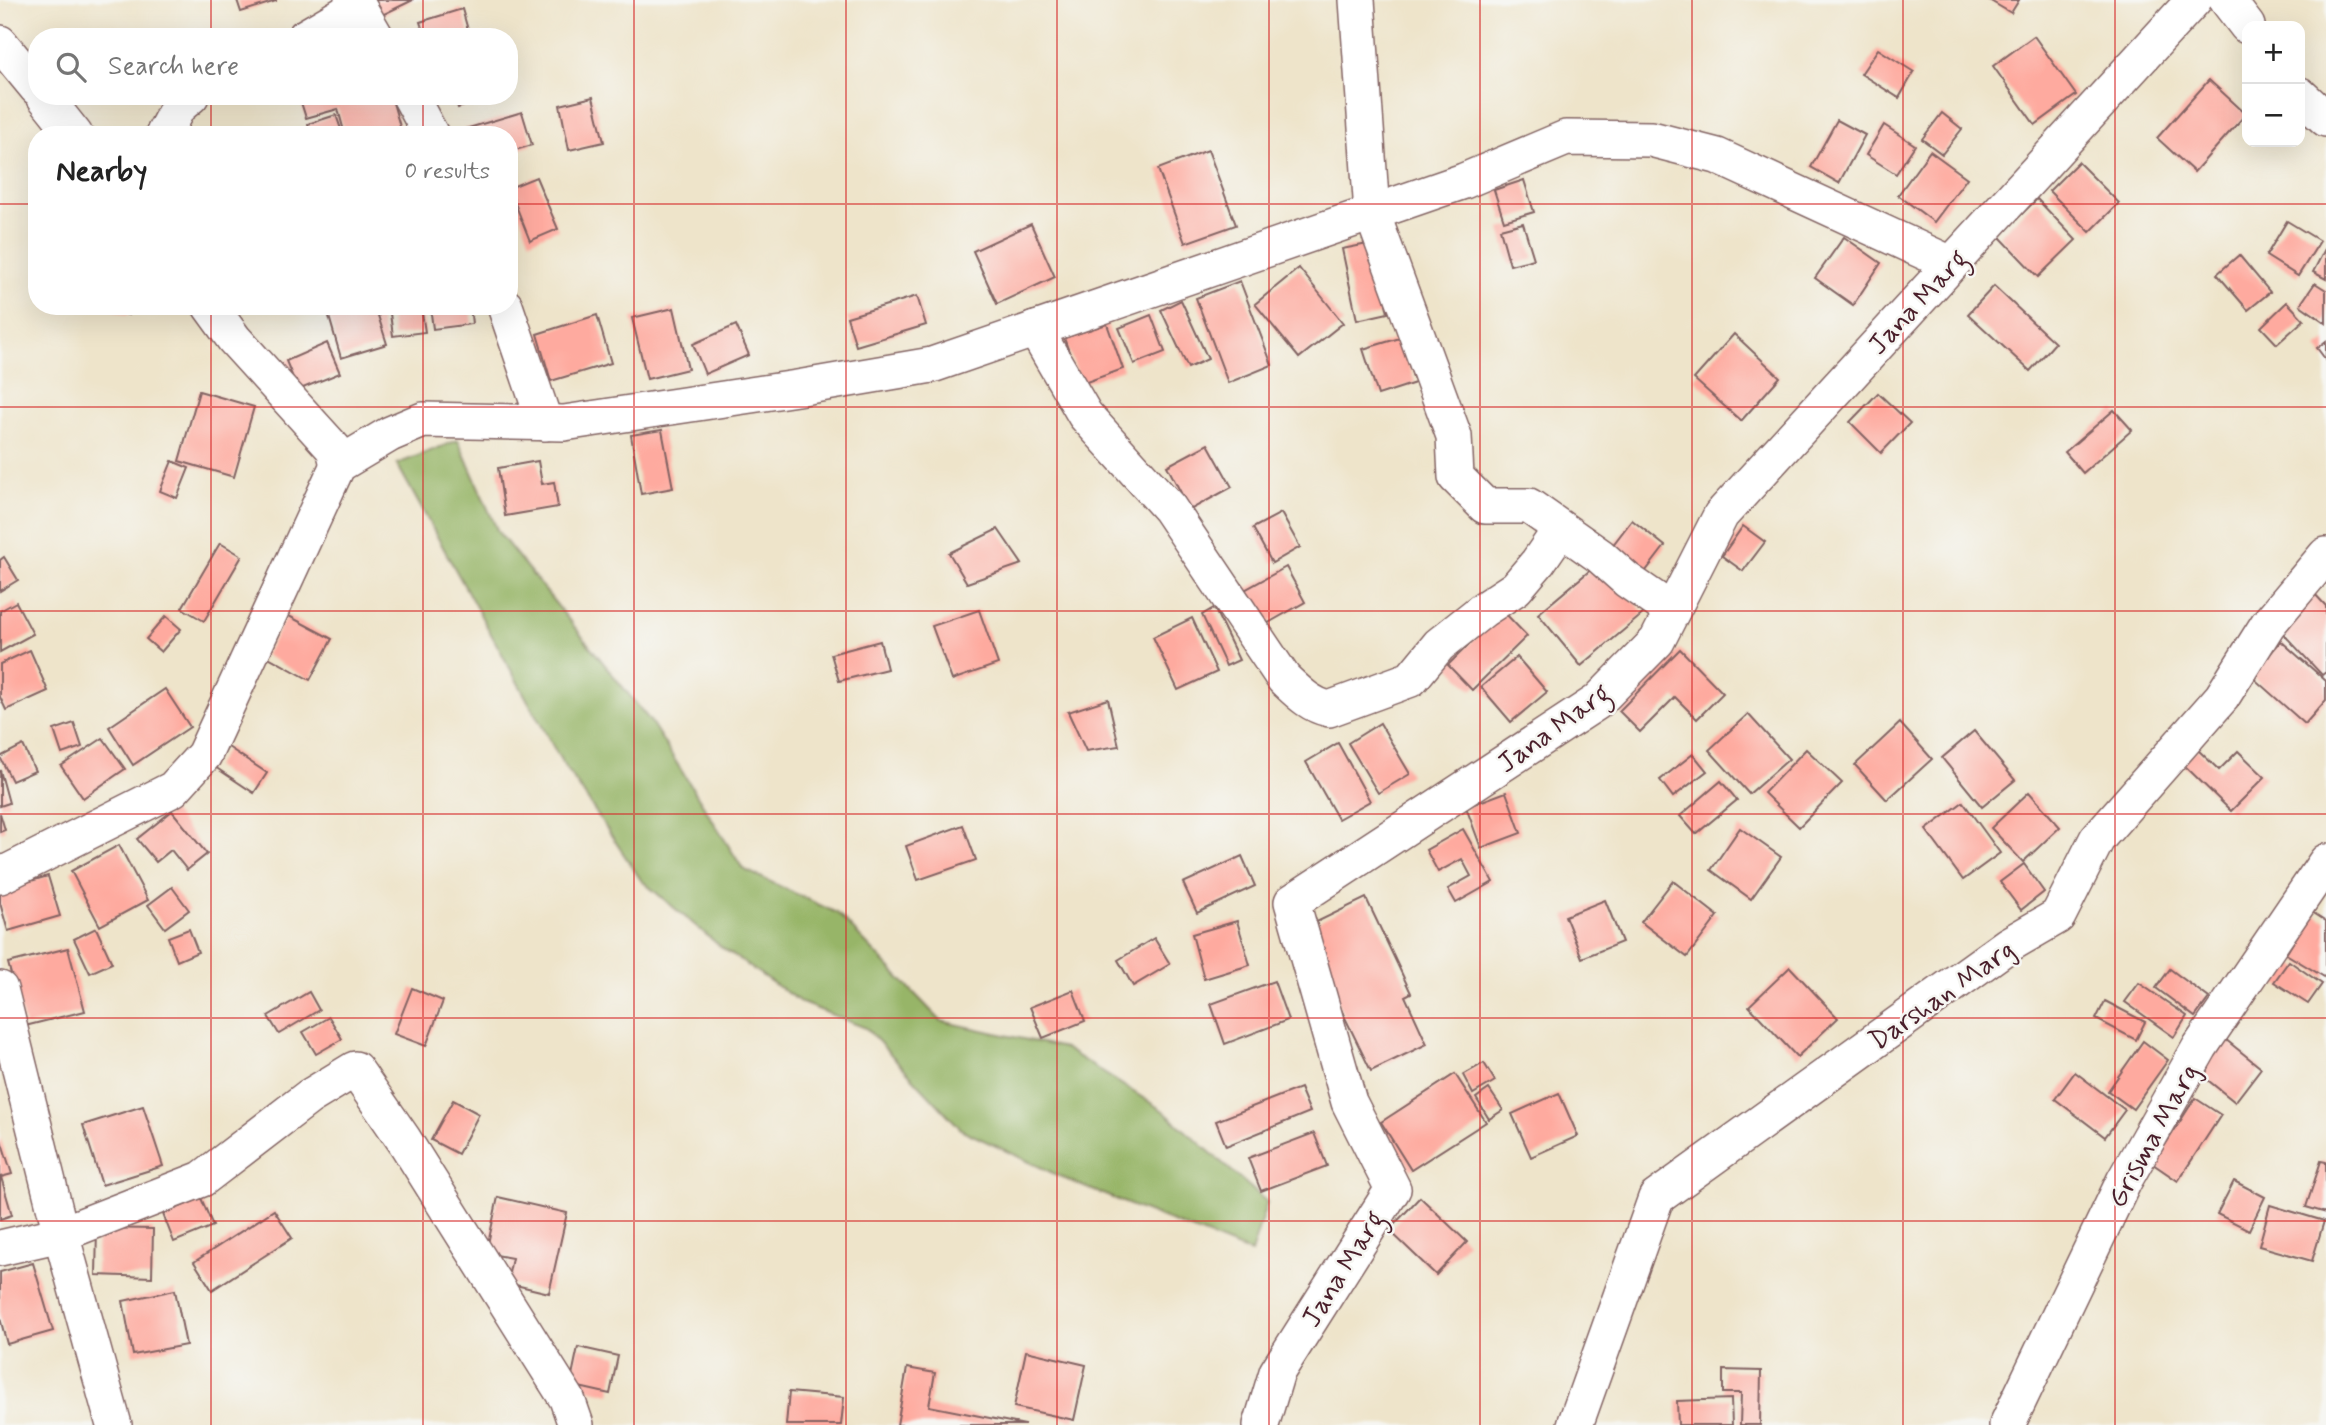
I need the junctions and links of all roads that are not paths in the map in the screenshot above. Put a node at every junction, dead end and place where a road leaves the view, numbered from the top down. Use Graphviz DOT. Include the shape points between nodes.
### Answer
graph roads {
  1 [pos="1357,0"];
  2 [pos="2194,0"];
  3 [pos="2228,0"];
  4 [pos="355,3"];
  5 [pos="2243,21"];
  6 [pos="318,28"];
  7 [pos="370,28"];
  8 [pos="0,43"];
  9 [pos="28,77"];
  10 [pos="2305,100"];
  11 [pos="51,105"];
  12 [pos="180,105"];
  13 [pos="415,105"];
  14 [pos="2326,119"];
  15 [pos="68,126"];
  16 [pos="168,126"];
  17 [pos="426,126"];
  18 [pos="1372,213"];
  19 [pos="1951,264"];
  20 [pos="217,315"];
  21 [pos="508,315"];
  22 [pos="1035,329"];
  23 [pos="545,423"];
  24 [pos="338,465"];
  25 [pos="1560,530"];
  26 [pos="2326,555"];
  27 [pos="1672,611"];
  28 [pos="2326,862"];
  29 [pos="0,876"];
  30 [pos="0,989"];
  31 [pos="61,1234"];
  32 [pos="0,1248"];
  33 [pos="114,1425"];
  34 [pos="576,1425"];
  35 [pos="1261,1425"];
  36 [pos="1575,1425"];
  37 [pos="2007,1425"];
  1 -- 18 [label="street"];
  2 -- 19 [label="street, Jana Marg"];
  3 -- 5 [label="street"];
  4 -- 6 [label="street"];
  4 -- 7 [label="street"];
  8 -- 9 [label="street"];
  10 -- 14 [label="street"];
  11 -- 15 [label="street"];
  12 -- 16 [label="street"];
  13 -- 17 [label="street"];
  18 -- 19 [label="street" via="1566,138 1651,139 1717,156"];
  18 -- 22 [label="street"];
  18 -- 25 [label="street" via="1454,436 1457,477 1485,506 1529,506"];
  19 -- 27 [label="street, Jana Marg" via="1721,515"];
  20 -- 24 [label="street" via="334,449"];
  21 -- 23 [label="street"];
  22 -- 23 [label="street" via="932,365"];
  22 -- 25 [label="street" via="1085,415 1169,508 1284,680 1319,707 1329,709 1411,679 1438,645 1516,588"];
  23 -- 24 [label="street" via="423,420"];
  24 -- 29 [label="street" via="204,755 173,789"];
  25 -- 27 [label="street"];
  26 -- 36 [label="street, Darshan Marg" via="2268,624 2222,697 2097,839 2058,916 2008,945 1656,1198"];
  27 -- 35 [label="street, Jana Marg" via="1657,641 1597,702 1292,902 1349,1102 1393,1189 1277,1372"];
  28 -- 37 [label="street, Grisma Marg" via="2200,1047 2130,1170"];
  30 -- 31 [label="street"];
  31 -- 32 [label="street"];
  31 -- 33 [label="street"];
  31 -- 34 [label="street" via="202,1179 309,1097 355,1069 567,1399"];
}
